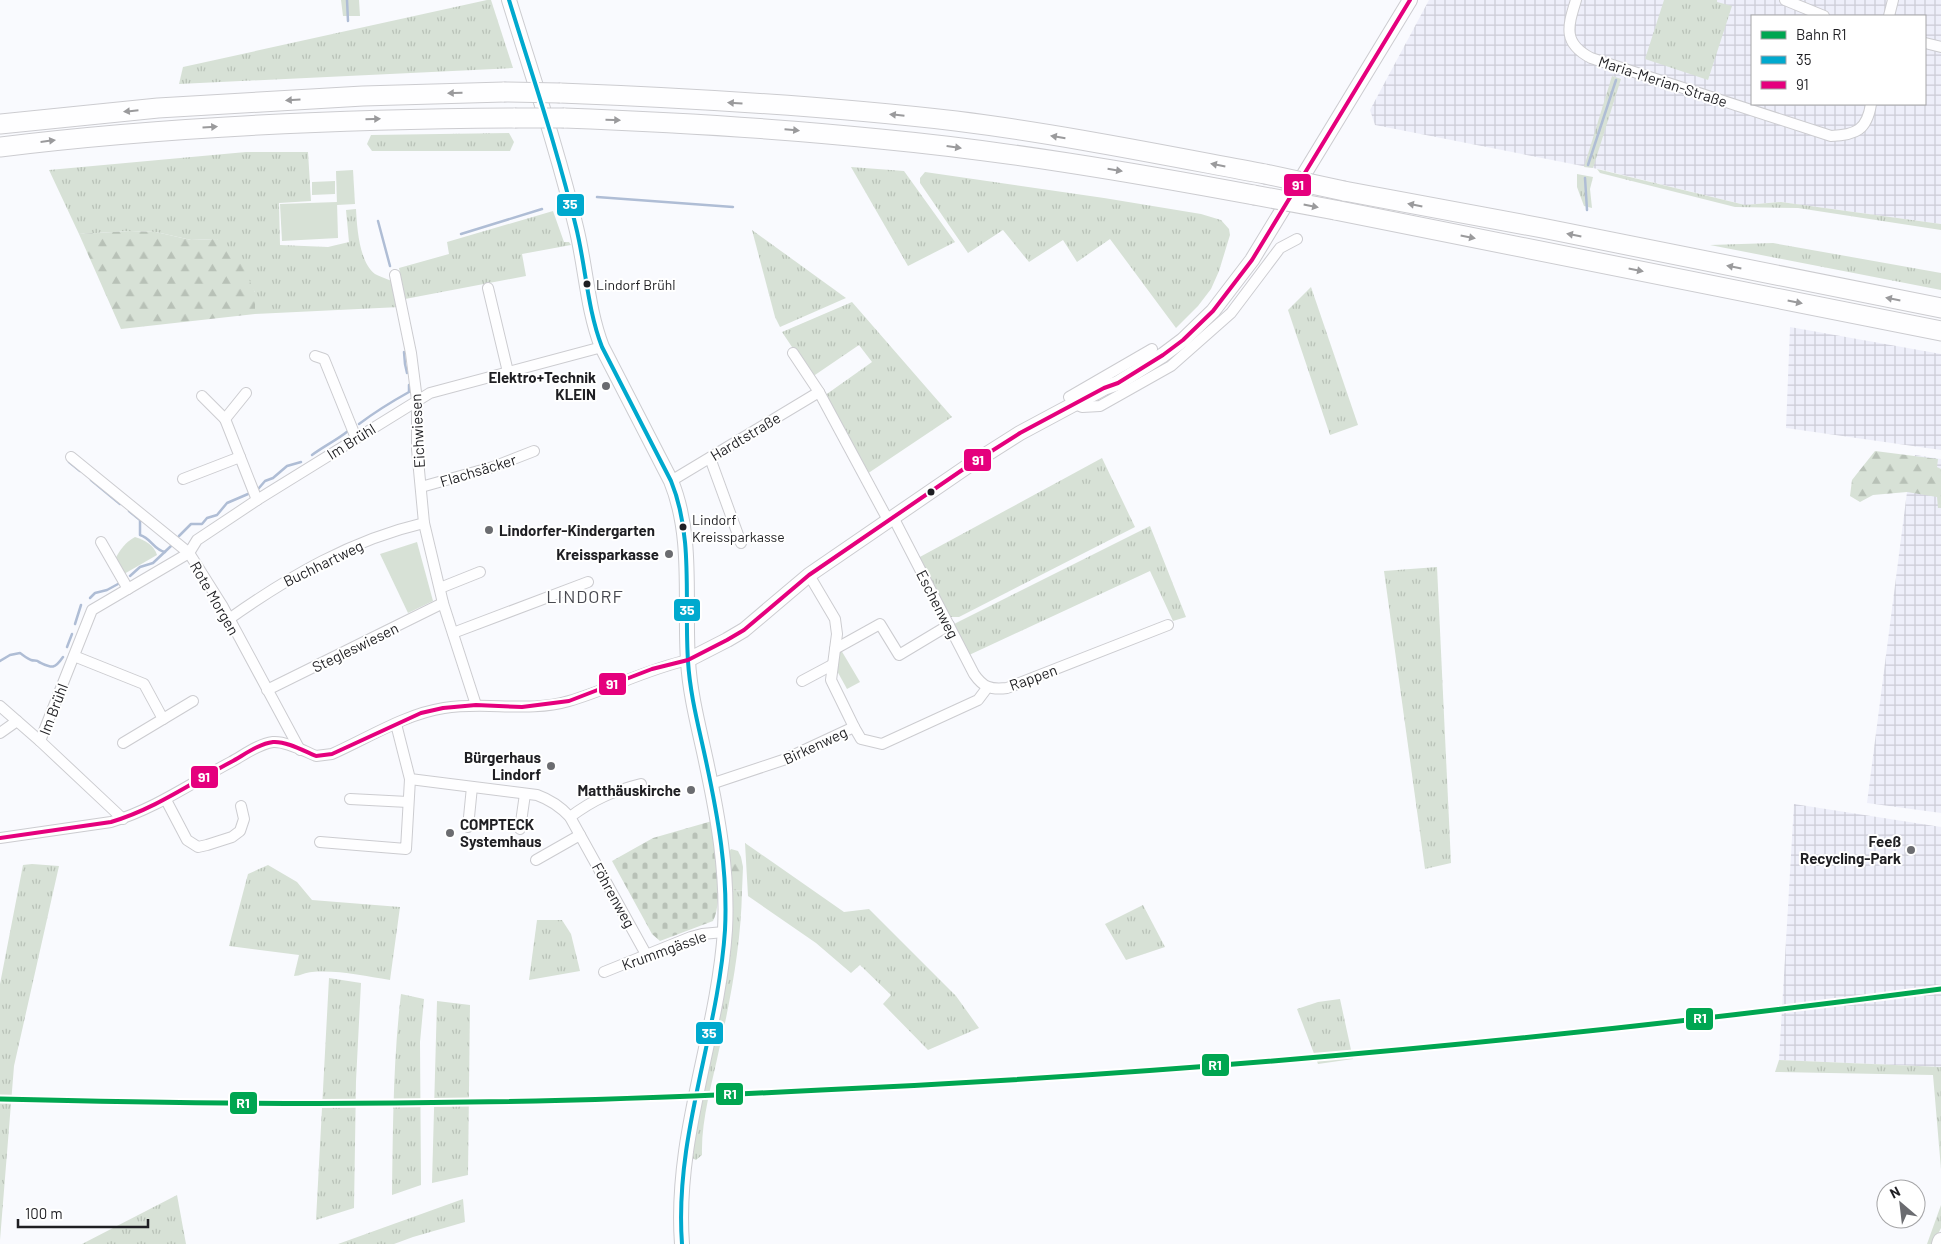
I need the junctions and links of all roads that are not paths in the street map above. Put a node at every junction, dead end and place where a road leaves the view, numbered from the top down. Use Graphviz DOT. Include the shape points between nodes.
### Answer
graph roads {
  1 [pos="509,0"];
  2 [pos="1410,0"];
  3 [pos="1576,0"];
  4 [pos="1785,0"];
  5 [pos="1893,0"];
  6 [pos="1822,15"];
  7 [pos="1889,15"];
  8 [pos="1926,43"];
  9 [pos="1941,46"];
  10 [pos="1872,105"];
  11 [pos="0,124"];
  12 [pos="0,147"];
  13 [pos="1297,239"];
  14 [pos="395,275"];
  15 [pos="488,288"];
  16 [pos="1941,308"];
  17 [pos="1941,331"];
  18 [pos="602,347"];
  19 [pos="1152,349"];
  20 [pos="793,353"];
  21 [pos="315,356"];
  22 [pos="508,372"];
  23 [pos="819,392"];
  24 [pos="246,393"];
  25 [pos="202,396"];
  26 [pos="417,400"];
  27 [pos="1075,404"];
  28 [pos="225,419"];
  29 [pos="356,438"];
  30 [pos="534,451"];
  31 [pos="71,457"];
  32 [pos="240,457"];
  33 [pos="710,458"];
  34 [pos="183,479"];
  35 [pos="671,481"];
  36 [pos="421,487"];
  37 [pos="256,500"];
  38 [pos="890,518"];
  39 [pos="424,523"];
  40 [pos="102,542"];
  41 [pos="741,543"];
  42 [pos="189,553"];
  43 [pos="480,572"];
  44 [pos="809,575"];
  45 [pos="588,582"];
  46 [pos="440,588"];
  47 [pos="128,589"];
  48 [pos="444,603"];
  49 [pos="229,618"];
  50 [pos="949,625"];
  51 [pos="1168,625"];
  52 [pos="453,632"];
  53 [pos="835,649"];
  54 [pos="74,656"];
  55 [pos="688,660"];
  56 [pos="832,665"];
  57 [pos="802,681"];
  58 [pos="987,688"];
  59 [pos="266,690"];
  60 [pos="193,701"];
  61 [pos="476,705"];
  62 [pos="0,706"];
  63 [pos="163,719"];
  64 [pos="17,721"];
  65 [pos="396,724"];
  66 [pos="854,727"];
  67 [pos="0,733"];
  68 [pos="40,742"];
  69 [pos="123,743"];
  70 [pos="300,750"];
  71 [pos="410,779"];
  72 [pos="641,784"];
  73 [pos="711,784"];
  74 [pos="472,787"];
  75 [pos="525,794"];
  76 [pos="350,799"];
  77 [pos="166,800"];
  78 [pos="408,802"];
  79 [pos="241,806"];
  80 [pos="570,817"];
  81 [pos="123,819"];
  82 [pos="468,826"];
  83 [pos="520,829"];
  84 [pos="580,835"];
  85 [pos="0,838"];
  86 [pos="320,842"];
  87 [pos="536,860"];
  88 [pos="724,932"];
  89 [pos="646,956"];
  90 [pos="604,972"];
  91 [pos="682,1244"];
  1 -- 18 [label="street" via="576,228 590,309"];
  2 -- 27 [label="street" via="1252,260 1213,312 1183,340 1148,365"];
  3 -- 10 [label="street, Maria-Merian-Straße" via="1568,32 1572,43 1591,58 1831,136 1848,135 1858,130"];
  4 -- 6 [label="street"];
  5 -- 7 [label="street"];
  8 -- 9 [label="street"];
  16 -- 11 [label="highway, one-way, bridge" via="1266,174 1061,137 856,110 504,92 363,96 158,108"];
  12 -- 17 [label="highway, one-way, bridge" via="212,126 367,119 564,118 766,128 919,143 1104,169 1335,210"];
  13 -- 27 [label="street" via="1280,248 1231,313 1171,366 1100,406"];
  14 -- 26 [label="street, Eichwiesen" via="410,344"];
  15 -- 22 [label="street"];
  18 -- 22 [label="street, Im Brühl"];
  18 -- 35 [label="street"];
  19 -- 27 [label="street" via="1069,397"];
  20 -- 23 [label="street"];
  21 -- 29 [label="street" via="324,359"];
  22 -- 26 [label="street, Im Brühl" via="430,393"];
  23 -- 33 [label="street, Hardtstraße"];
  23 -- 38 [label="street"];
  24 -- 28 [label="street"];
  25 -- 28 [label="street"];
  26 -- 29 [label="street, Im Brühl"];
  26 -- 36 [label="street, Eichwiesen" via="416,449"];
  27 -- 38 [label="street" via="996,448"];
  28 -- 32 [label="street"];
  29 -- 37 [label="street, Im Brühl"];
  30 -- 36 [label="street, Flachsäcker" via="494,467"];
  31 -- 42 [label="street, Rote Morgen"];
  32 -- 34 [label="street"];
  32 -- 37 [label="street"];
  33 -- 35 [label="street, Hardtstraße"];
  33 -- 41 [label="street"];
  35 -- 55 [label="street" via="683,523 687,563"];
  36 -- 39 [label="street, Eichwiesen"];
  37 -- 42 [label="street, Im Brühl" via="197,540"];
  38 -- 44 [label="street"];
  38 -- 50 [label="street, Eschenweg"];
  39 -- 46 [label="street, Eichwiesen"];
  39 -- 49 [label="street, Buchhartweg" via="332,556 298,573"];
  40 -- 47 [label="street"];
  42 -- 47 [label="street, Im Brühl"];
  42 -- 49 [label="street, Rote Morgen"];
  43 -- 46 [label="street"];
  44 -- 53 [label="street, Birkenweg" via="835,619"];
  44 -- 55 [label="street" via="744,630"];
  45 -- 52 [label="street"];
  46 -- 48 [label="street, Eichwiesen"];
  47 -- 54 [label="street, Im Brühl" via="92,610"];
  48 -- 52 [label="street, Eichwiesen"];
  48 -- 59 [label="street, Stegleswiesen"];
  49 -- 59 [label="street, Rote Morgen"];
  50 -- 53 [label="street" via="899,654 880,624"];
  50 -- 58 [label="street, Eschenweg" via="974,674"];
  51 -- 58 [label="street, Rappen" via="1015,685"];
  52 -- 61 [label="street, Eichwiesen"];
  53 -- 56 [label="street, Birkenweg"];
  54 -- 63 [label="street" via="144,684"];
  54 -- 68 [label="street, Im Brühl"];
  55 -- 61 [label="street" via="652,669 569,701 522,707"];
  55 -- 73 [label="street"];
  56 -- 57 [label="street"];
  56 -- 66 [label="street, Birkenweg" via="831,680"];
  58 -- 66 [label="street" via="978,700 882,744 861,739"];
  59 -- 70 [label="street, Rote Morgen"];
  60 -- 63 [label="street"];
  61 -- 65 [label="street" via="421,713"];
  62 -- 64 [label="street"];
  63 -- 69 [label="street"];
  64 -- 67 [label="street"];
  64 -- 68 [label="street"];
  65 -- 70 [label="street" via="332,754 316,756"];
  65 -- 71 [label="street"];
  66 -- 73 [label="street, Birkenweg" via="784,760"];
  68 -- 81 [label="street, Im Brühl"];
  70 -- 77 [label="street" via="281,742 265,744"];
  71 -- 74 [label="street, Föhrenweg"];
  71 -- 78 [label="street"];
  72 -- 80 [label="street" via="612,791 586,804"];
  73 -- 88 [label="street" via="725,880"];
  74 -- 75 [label="street, Föhrenweg"];
  74 -- 82 [label="street"];
  75 -- 80 [label="street, Föhrenweg" via="549,799"];
  75 -- 83 [label="street"];
  76 -- 78 [label="street"];
  77 -- 79 [label="street" via="187,840 198,846 232,837 240,831 244,820"];
  77 -- 81 [label="street"];
  78 -- 86 [label="street" via="406,849"];
  80 -- 84 [label="street, Föhrenweg"];
  81 -- 85 [label="street"];
  84 -- 87 [label="street"];
  84 -- 89 [label="street, Föhrenweg"];
  88 -- 89 [label="street, Krummgässle" via="691,937"];
  88 -- 91 [label="street" via="686,1147 681,1201"];
  89 -- 90 [label="street, Krummgässle"];
}
